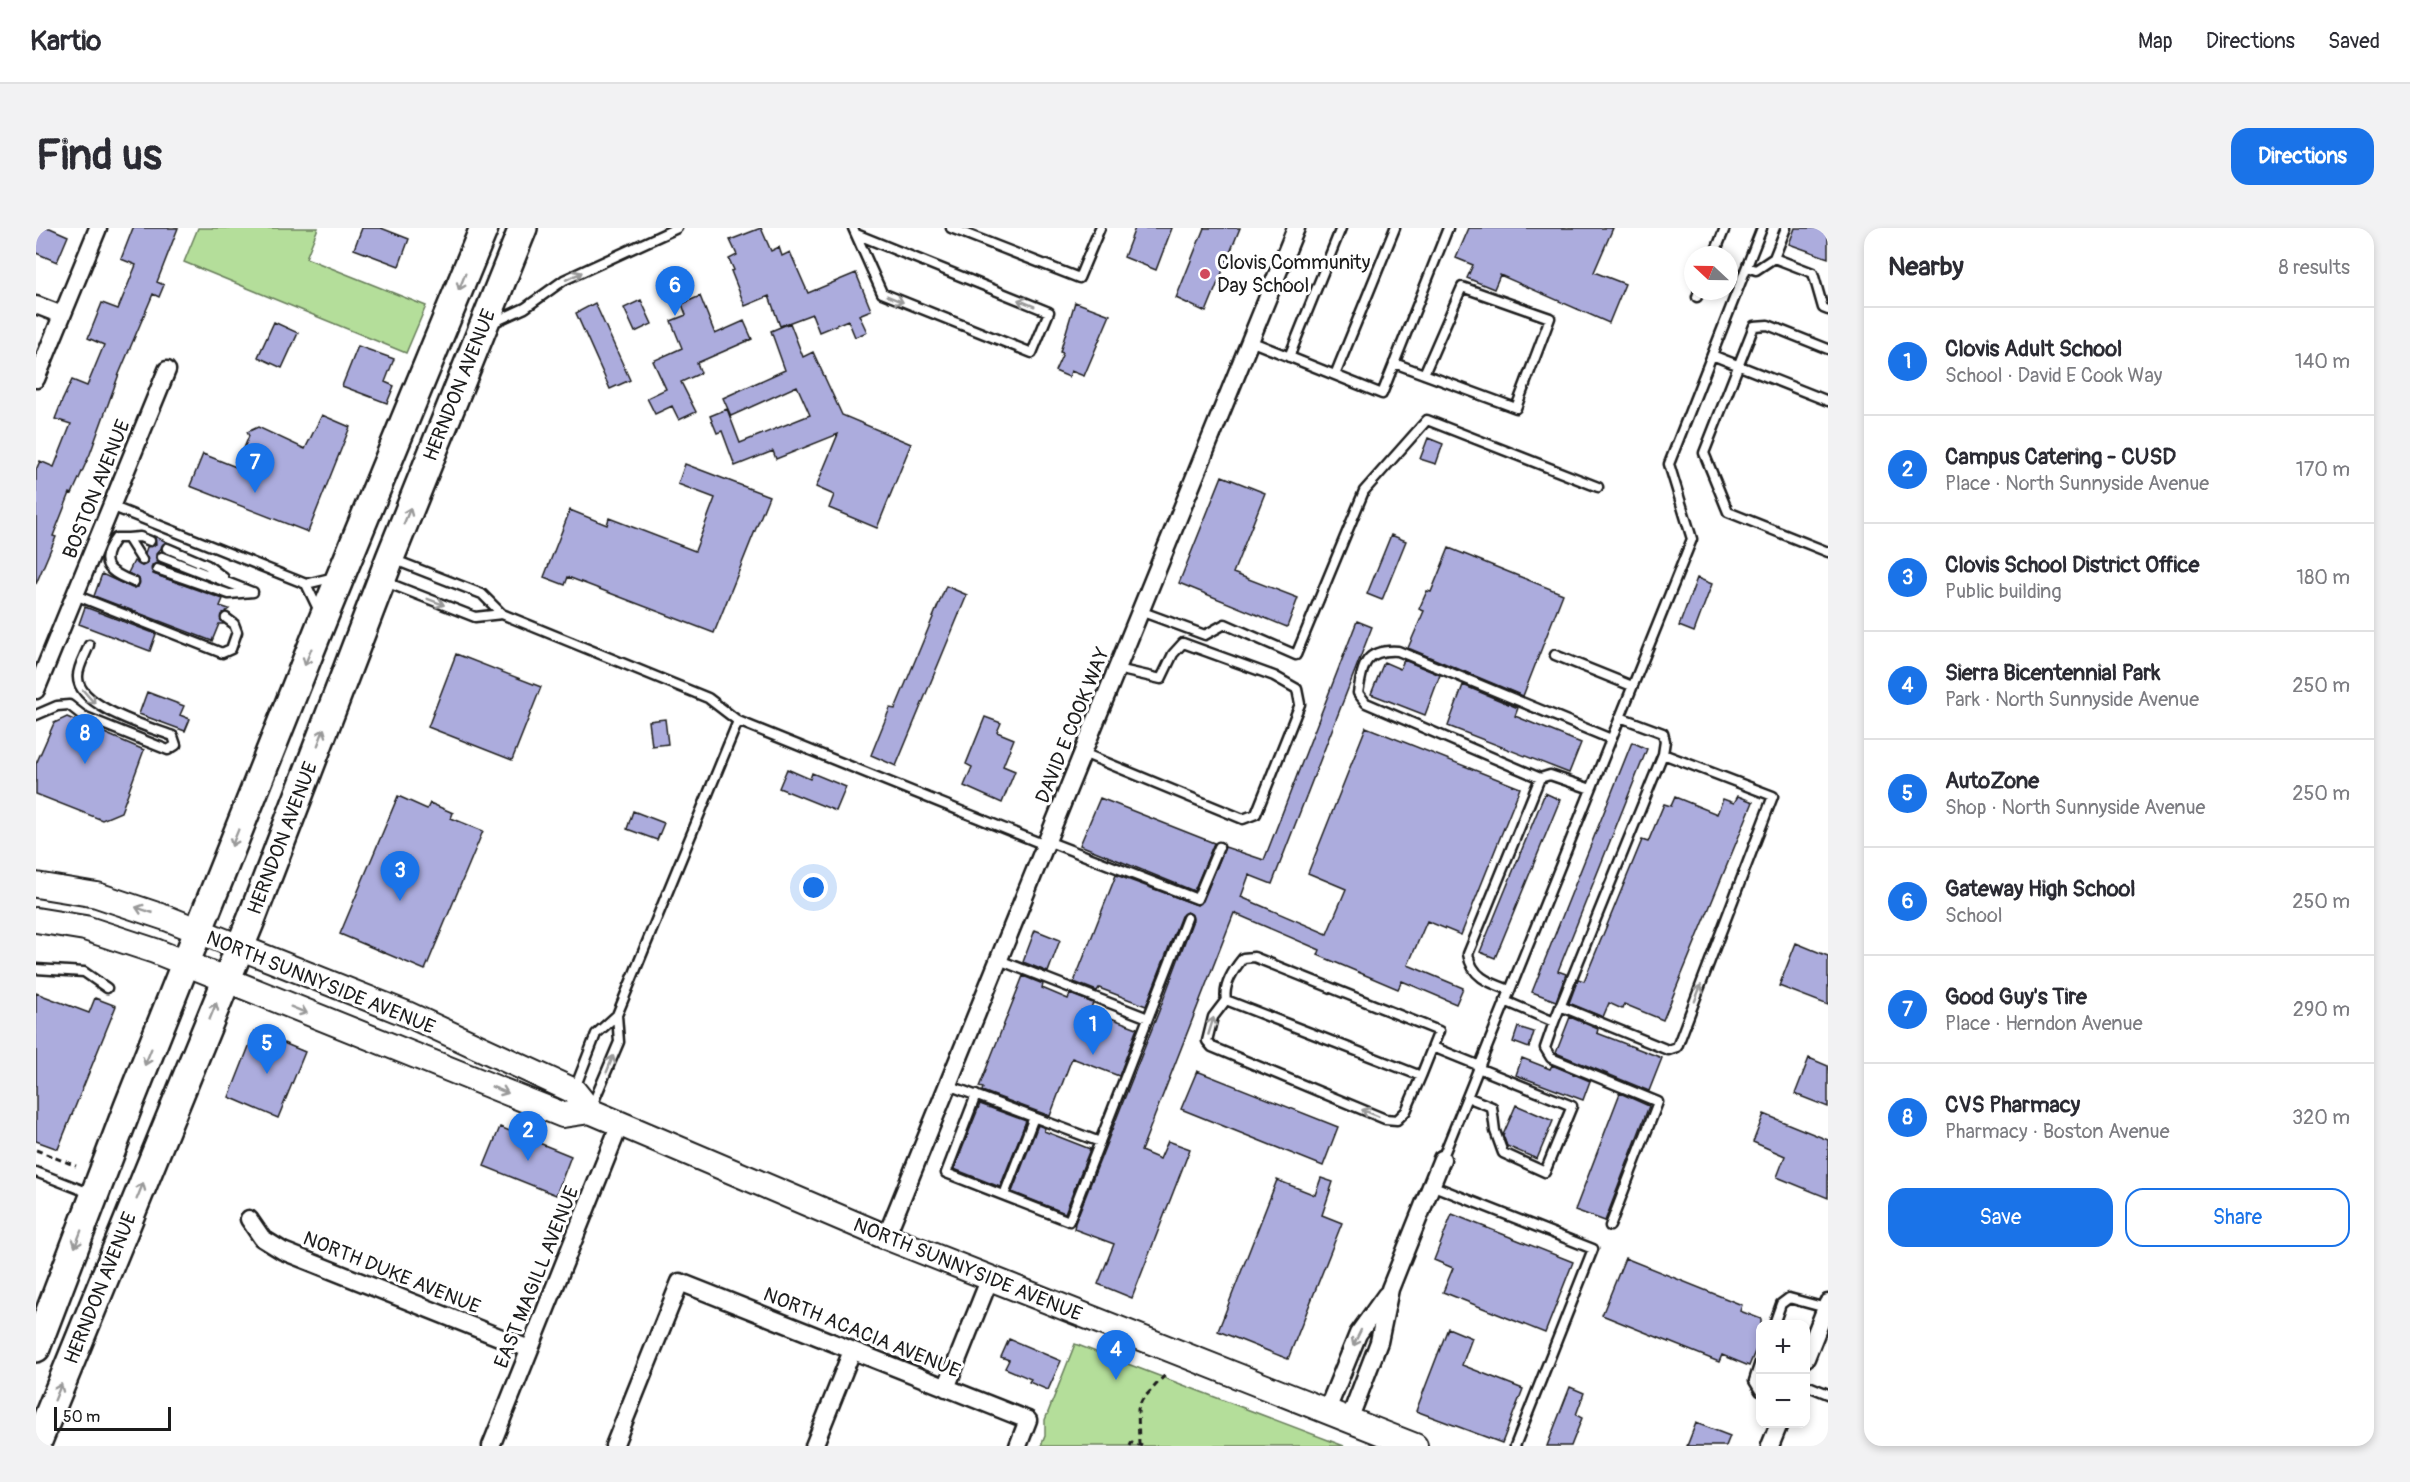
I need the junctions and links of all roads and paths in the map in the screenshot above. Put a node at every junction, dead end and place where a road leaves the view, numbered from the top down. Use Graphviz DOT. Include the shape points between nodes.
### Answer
graph roads {
  1 [pos="98,228"];
  2 [pos="484,228"];
  3 [pos="500,228"];
  4 [pos="523,228"];
  5 [pos="677,228"];
  6 [pos="951,228"];
  7 [pos="1100,228"];
  8 [pos="1296,228"];
  9 [pos="1341,228"];
  10 [pos="1395,228"];
  11 [pos="1448,228"];
  12 [pos="1725,228"];
  13 [pos="1762,228"];
  14 [pos="1786,228"];
  15 [pos="855,231"];
  16 [pos="1718,246"];
  17 [pos="1774,258"];
  18 [pos="1747,267"];
  19 [pos="36,305"];
  20 [pos="1828,310"];
  21 [pos="62,315"];
  22 [pos="483,327"];
  23 [pos="1250,341"];
  24 [pos="1828,349"];
  25 [pos="1712,355"];
  26 [pos="1289,357"];
  27 [pos="1394,363"];
  28 [pos="1738,366"];
  29 [pos="167,370"];
  30 [pos="1425,374"];
  31 [pos="1335,375"];
  32 [pos="36,379"];
  33 [pos="1828,401"];
  34 [pos="445,420"];
  35 [pos="1598,487"];
  36 [pos="111,507"];
  37 [pos="130,541"];
  38 [pos="150,541"];
  39 [pos="167,548"];
  40 [pos="1828,552"];
  41 [pos="143,556"];
  42 [pos="386,570"];
  43 [pos="340,576"];
  44 [pos="134,582"];
  45 [pos="306,584"];
  46 [pos="234,585"];
  47 [pos="75,595"];
  48 [pos="1140,611"];
  49 [pos="502,614"];
  50 [pos="226,618"];
  51 [pos="323,619"];
  52 [pos="90,645"];
  53 [pos="1555,655"];
  54 [pos="1117,669"];
  55 [pos="1632,686"];
  56 [pos="36,690"];
  57 [pos="36,715"];
  58 [pos="1620,717"];
  59 [pos="738,721"];
  60 [pos="1611,739"];
  61 [pos="1083,753"];
  62 [pos="1663,754"];
  63 [pos="1540,778"];
  64 [pos="1591,789"];
  65 [pos="1046,843"];
  66 [pos="1219,848"];
  67 [pos="36,885"];
  68 [pos="1187,918"];
  69 [pos="36,920"];
  70 [pos="198,932"];
  71 [pos="238,948"];
  72 [pos="999,960"];
  73 [pos="186,964"];
  74 [pos="36,969"];
  75 [pos="225,980"];
  76 [pos="108,988"];
  77 [pos="1510,990"];
  78 [pos="1226,1000"];
  79 [pos="1505,1001"];
  80 [pos="1560,1006"];
  81 [pos="617,1016"];
  82 [pos="1148,1018"];
  83 [pos="1554,1022"];
  84 [pos="1433,1047"];
  85 [pos="423,1059"];
  86 [pos="1479,1067"];
  87 [pos="525,1070"];
  88 [pos="1421,1076"];
  89 [pos="948,1085"];
  90 [pos="574,1091"];
  91 [pos="976,1095"];
  92 [pos="1467,1097"];
  93 [pos="590,1111"];
  94 [pos="1034,1117"];
  95 [pos="620,1124"];
  96 [pos="1100,1142"];
  97 [pos="36,1150"];
  98 [pos="1442,1159"];
  99 [pos="76,1166"];
  100 [pos="36,1172"];
  101 [pos="1431,1185"];
  102 [pos="1004,1195"];
  103 [pos="95,1196"];
  104 [pos="249,1219"];
  105 [pos="1610,1226"];
  106 [pos="886,1237"];
  107 [pos="990,1278"];
  108 [pos="1390,1289"];
  109 [pos="1827,1305"];
  110 [pos="1775,1320"];
  111 [pos="1810,1348"];
  112 [pos="36,1349"];
  113 [pos="529,1349"];
  114 [pos="852,1351"];
  115 [pos="1166,1374"];
  116 [pos="1810,1386"];
  117 [pos="946,1388"];
  118 [pos="1828,1394"];
  119 [pos="1327,1410"];
  120 [pos="1349,1420"];
  121 [pos="1777,1428"];
  122 [pos="1140,1445"];
  123 [pos="36,1446"];
  124 [pos="490,1446"];
  125 [pos="614,1446"];
  126 [pos="814,1446"];
  127 [pos="1018,1446"];
  128 [pos="1130,1446"];
  129 [pos="1415,1446"];
  130 [pos="1515,1446"];
  131 [pos="1770,1446"];
  1 -- 21 [label="street"];
  2 -- 43 [label="main road, HERNDON AVENUE, one-way"];
  3 -- 34 [label="main road" via="462,334"];
  4 -- 22 [label="main road, HERNDON AVENUE"];
  22 -- 5 [label="lane, one-way" via="525,308 564,280"];
  6 -- 7 [label="lane" via="1079,278"];
  8 -- 23 [label="street, DAVID E COOK WAY"];
  9 -- 26 [label="lane"];
  10 -- 31 [label="lane"];
  11 -- 27 [label="lane"];
  12 -- 16 [label="lane"];
  13 -- 18 [label="lane"];
  14 -- 17 [label="lane"];
  15 -- 15 [label="lane, one-way" via="882,293 1032,353 1049,312"];
  17 -- 18 [label="lane" via="1756,270"];
  17 -- 20 [label="lane" via="1813,273 1823,308"];
  18 -- 25 [label="lane"];
  19 -- 21 [label="street"];
  21 -- 32 [label="street"];
  22 -- 34 [label="main road, HERNDON AVENUE"];
  23 -- 26 [label="lane"];
  23 -- 48 [label="street, DAVID E COOK WAY"];
  24 -- 28 [label="lane" via="1768,325 1754,326"];
  25 -- 28 [label="lane"];
  25 -- 55 [label="lane" via="1669,464 1692,539"];
  26 -- 31 [label="lane"];
  27 -- 30 [label="lane"];
  27 -- 31 [label="lane" via="1382,394"];
  28 -- 33 [label="lane"];
  28 -- 40 [label="lane" via="1704,453 1728,512"];
  29 -- 36 [label="street, BOSTON AVENUE"];
  30 -- 30 [label="lane" via="1516,408 1550,318 1462,287"];
  42 -- 34 [label="main road, HERNDON AVENUE, one-way"];
  35 -- 48 [label="lane" via="1427,420 1364,491 1296,655 1225,624 1205,635"];
  36 -- 45 [label="lane"];
  36 -- 47 [label="street, BOSTON AVENUE"];
  37 -- 38 [label="lane" via="140,537"];
  37 -- 41 [label="lane"];
  37 -- 44 [label="lane" via="116,538 106,559 113,574"];
  39 -- 46 [label="lane" via="207,565"];
  42 -- 49 [label="lane" via="482,594"];
  42 -- 49 [label="lane, one-way" via="475,616"];
  71 -- 42 [label="main road, HERNDON AVENUE, one-way"];
  43 -- 45 [label="lane"];
  43 -- 51 [label="main road, HERNDON AVENUE"];
  45 -- 51 [label="lane"];
  46 -- 46 [label="lane" via="253,592 229,594 160,563"];
  47 -- 50 [label="lane" via="222,653 231,649 237,632"];
  47 -- 56 [label="street, BOSTON AVENUE"];
  48 -- 54 [label="street, DAVID E COOK WAY"];
  49 -- 59 [label="lane" via="708,698"];
  51 -- 70 [label="main road, HERNDON AVENUE, one-way"];
  52 -- 57 [label="lane, one-way" via="78,672 81,687 97,705 173,736 176,745 168,750 83,716 69,705"];
  53 -- 55 [label="lane"];
  54 -- 61 [label="street, DAVID E COOK WAY"];
  54 -- 61 [label="lane" via="1161,679 1183,643 1274,676 1298,690 1300,704 1256,813 1243,819"];
  55 -- 58 [label="lane"];
  58 -- 60 [label="lane"];
  58 -- 62 [label="lane" via="1663,733"];
  59 -- 65 [label="lane"];
  59 -- 81 [label="lane"];
  60 -- 63 [label="lane" via="1398,651 1380,650 1370,656 1358,693 1366,703"];
  60 -- 64 [label="lane"];
  61 -- 65 [label="street, DAVID E COOK WAY"];
  62 -- 80 [label="lane"];
  80 -- 62 [label="lane, one-way" via="1668,1050 1677,1047 1773,796"];
  63 -- 64 [label="lane" via="1550,775"];
  63 -- 77 [label="lane" via="1468,954 1477,975"];
  64 -- 77 [label="lane"];
  65 -- 66 [label="lane" via="1197,899"];
  65 -- 72 [label="street, DAVID E COOK WAY"];
  70 -- 67 [label="main road, NORTH SUNNYSIDE AVENUE, one-way" via="97,895"];
  68 -- 82 [label="lane"];
  69 -- 73 [label="main road, NORTH SUNNYSIDE AVENUE" via="112,936"];
  70 -- 71 [label="main road, NORTH SUNNYSIDE AVENUE"];
  70 -- 73 [label="main road, HERNDON AVENUE"];
  71 -- 75 [label="main road, HERNDON AVENUE"];
  71 -- 87 [label="main road, NORTH SUNNYSIDE AVENUE" via="407,1014"];
  72 -- 82 [label="lane"];
  72 -- 89 [label="street, DAVID E COOK WAY"];
  73 -- 75 [label="main road, NORTH SUNNYSIDE AVENUE"];
  73 -- 103 [label="main road, HERNDON AVENUE, one-way"];
  74 -- 76 [label="lane" via="84,972"];
  75 -- 85 [label="main road, NORTH SUNNYSIDE AVENUE, one-way"];
  123 -- 75 [label="main road, HERNDON AVENUE, one-way"];
  77 -- 79 [label="lane"];
  78 -- 84 [label="lane" via="1235,968 1243,958 1254,957 1439,1031"];
  78 -- 88 [label="lane"];
  88 -- 78 [label="lane, one-way" via="1406,1111 1397,1120 1385,1119 1212,1047 1206,1041 1213,1017"];
  79 -- 83 [label="lane"];
  79 -- 86 [label="lane"];
  80 -- 83 [label="lane"];
  81 -- 90 [label="lane" via="596,1034"];
  93 -- 81 [label="lane, one-way" via="619,1042"];
  82 -- 96 [label="lane"];
  83 -- 105 [label="lane" via="1545,1048 1551,1058 1658,1102"];
  84 -- 86 [label="lane"];
  84 -- 88 [label="lane"];
  85 -- 87 [label="main road" via="428,1053 445,1051 484,1067"];
  85 -- 93 [label="main road, NORTH SUNNYSIDE AVENUE, one-way" via="563,1115"];
  86 -- 92 [label="lane"];
  86 -- 92 [label="lane" via="1572,1106 1545,1172 1503,1153 1492,1107"];
  87 -- 90 [label="main road, NORTH SUNNYSIDE AVENUE"];
  89 -- 91 [label="lane"];
  89 -- 106 [label="street, DAVID E COOK WAY"];
  90 -- 93 [label="main road, NORTH SUNNYSIDE AVENUE"];
  91 -- 94 [label="lane"];
  91 -- 102 [label="lane" via="946,1173"];
  92 -- 98 [label="lane"];
  93 -- 95 [label="main road, NORTH SUNNYSIDE AVENUE"];
  94 -- 96 [label="lane"];
  94 -- 102 [label="lane"];
  95 -- 106 [label="main road, NORTH SUNNYSIDE AVENUE"];
  95 -- 113 [label="street, EAST MAGILL AVENUE"];
  96 -- 102 [label="lane" via="1069,1221"];
  97 -- 99 [label="path"];
  98 -- 101 [label="street"];
  100 -- 103 [label="lane"];
  101 -- 108 [label="street"];
  101 -- 130 [label="lane" via="1593,1249"];
  103 -- 112 [label="main road, HERNDON AVENUE, one-way"];
  104 -- 113 [label="street, NORTH DUKE AVENUE" via="262,1238 283,1251"];
  106 -- 107 [label="main road, NORTH SUNNYSIDE AVENUE"];
  107 -- 117 [label="street"];
  107 -- 119 [label="main road, NORTH SUNNYSIDE AVENUE"];
  108 -- 119 [label="street, one-way" via="1358,1334"];
  108 -- 120 [label="street" via="1379,1342"];
  109 -- 110 [label="lane" via="1790,1298 1781,1304"];
  109 -- 111 [label="street"];
  113 -- 124 [label="street, EAST MAGILL AVENUE"];
  114 -- 117 [label="street, NORTH ACACIA AVENUE"];
  114 -- 125 [label="street, NORTH ACACIA AVENUE" via="680,1282"];
  114 -- 126 [label="street"];
  115 -- 122 [label="path" via="1138,1409"];
  116 -- 118 [label="lane"];
  117 -- 127 [label="street, NORTH ACACIA AVENUE" via="1028,1420"];
  119 -- 120 [label="main road, NORTH SUNNYSIDE AVENUE"];
  120 -- 129 [label="main road, NORTH SUNNYSIDE AVENUE"];
  121 -- 131 [label="street"];
  122 -- 128 [label="path" via="1132,1442"];
}
